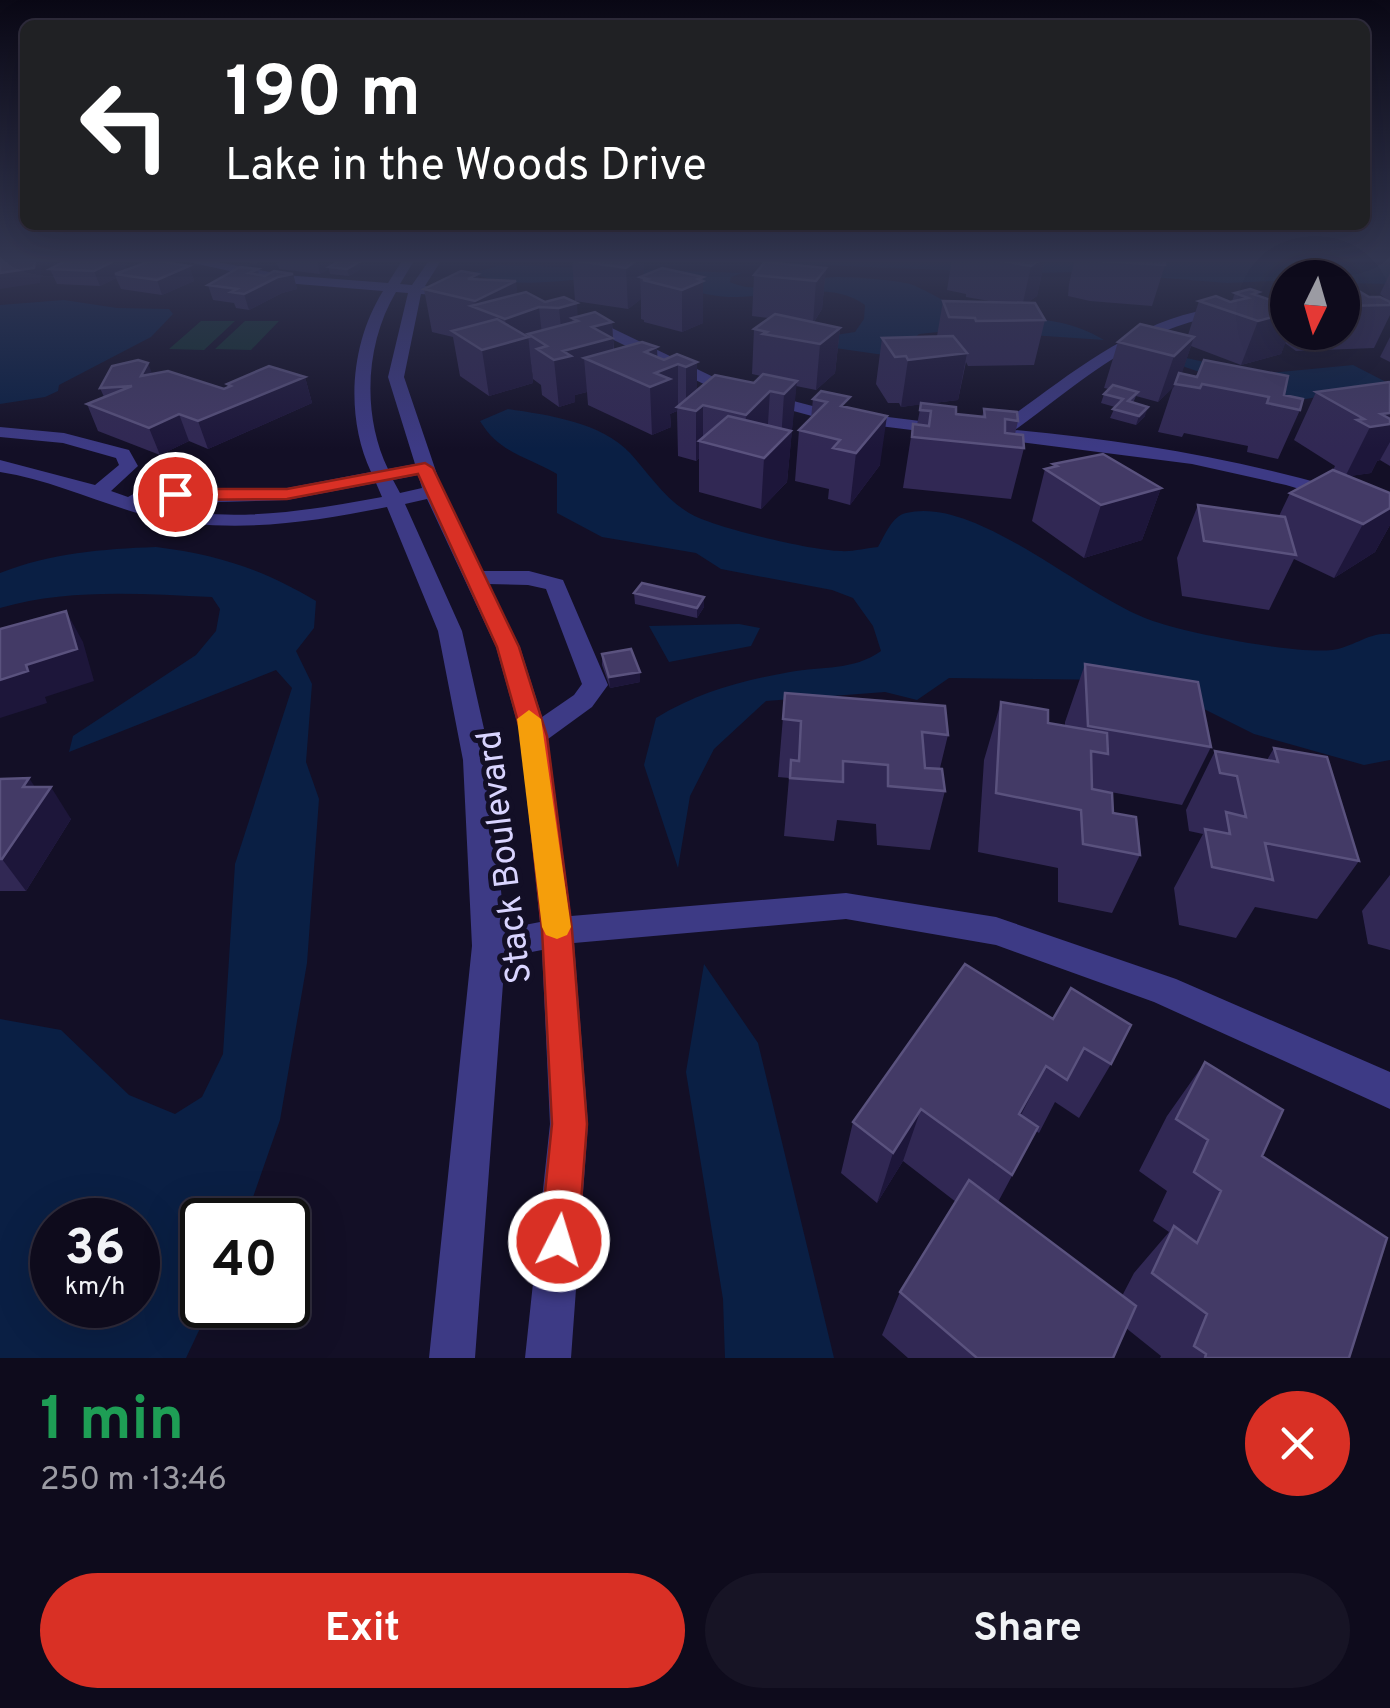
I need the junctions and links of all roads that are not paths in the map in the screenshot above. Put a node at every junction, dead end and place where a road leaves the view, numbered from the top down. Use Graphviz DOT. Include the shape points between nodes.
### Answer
graph roads {
  1 [pos="381,322"];
  2 [pos="400,322"];
  3 [pos="589,322"];
  4 [pos="1177,322"];
  5 [pos="959,430"];
  6 [pos="0,432"];
  7 [pos="978,432"];
  8 [pos="998,434"];
  9 [pos="0,466"];
  10 [pos="429,480"];
  11 [pos="386,489"];
  12 [pos="97,494"];
  13 [pos="1386,504"];
  14 [pos="476,577"];
  15 [pos="534,736"];
  16 [pos="557,930"];
  17 [pos="488,946"];
  18 [pos="1390,1092"];
  19 [pos="452,1358"];
  20 [pos="548,1358"];
  1 -- 11 [label="street, Stack Boulevard" via="367,344 363,386 366,442"];
  2 -- 10 [label="street, Stack Boulevard" via="396,376"];
  3 -- 5 [label="street" via="722,387 823,414"];
  4 -- 8 [label="street" via="1125,346"];
  6 -- 12 [label="street" via="64,438 124,454 130,466"];
  7 -- 8 [label="street"];
  8 -- 13 [label="street" via="1220,461"];
  9 -- 12 [label="street"];
  10 -- 11 [label="street"];
  10 -- 14 [label="street, Stack Boulevard"];
  11 -- 12 [label="street" via="322,513 211,518 172,515"];
  11 -- 17 [label="street, Stack Boulevard" via="450,632 477,760"];
  14 -- 15 [label="street, Stack Boulevard" via="508,647"];
  14 -- 15 [label="street" via="555,585 595,685"];
  15 -- 16 [label="street, Stack Boulevard"];
  16 -- 17 [label="street"];
  16 -- 18 [label="street" via="846,906 996,931 1164,990"];
  16 -- 20 [label="street, Stack Boulevard" via="569,1124"];
  17 -- 19 [label="street, Stack Boulevard"];
}
